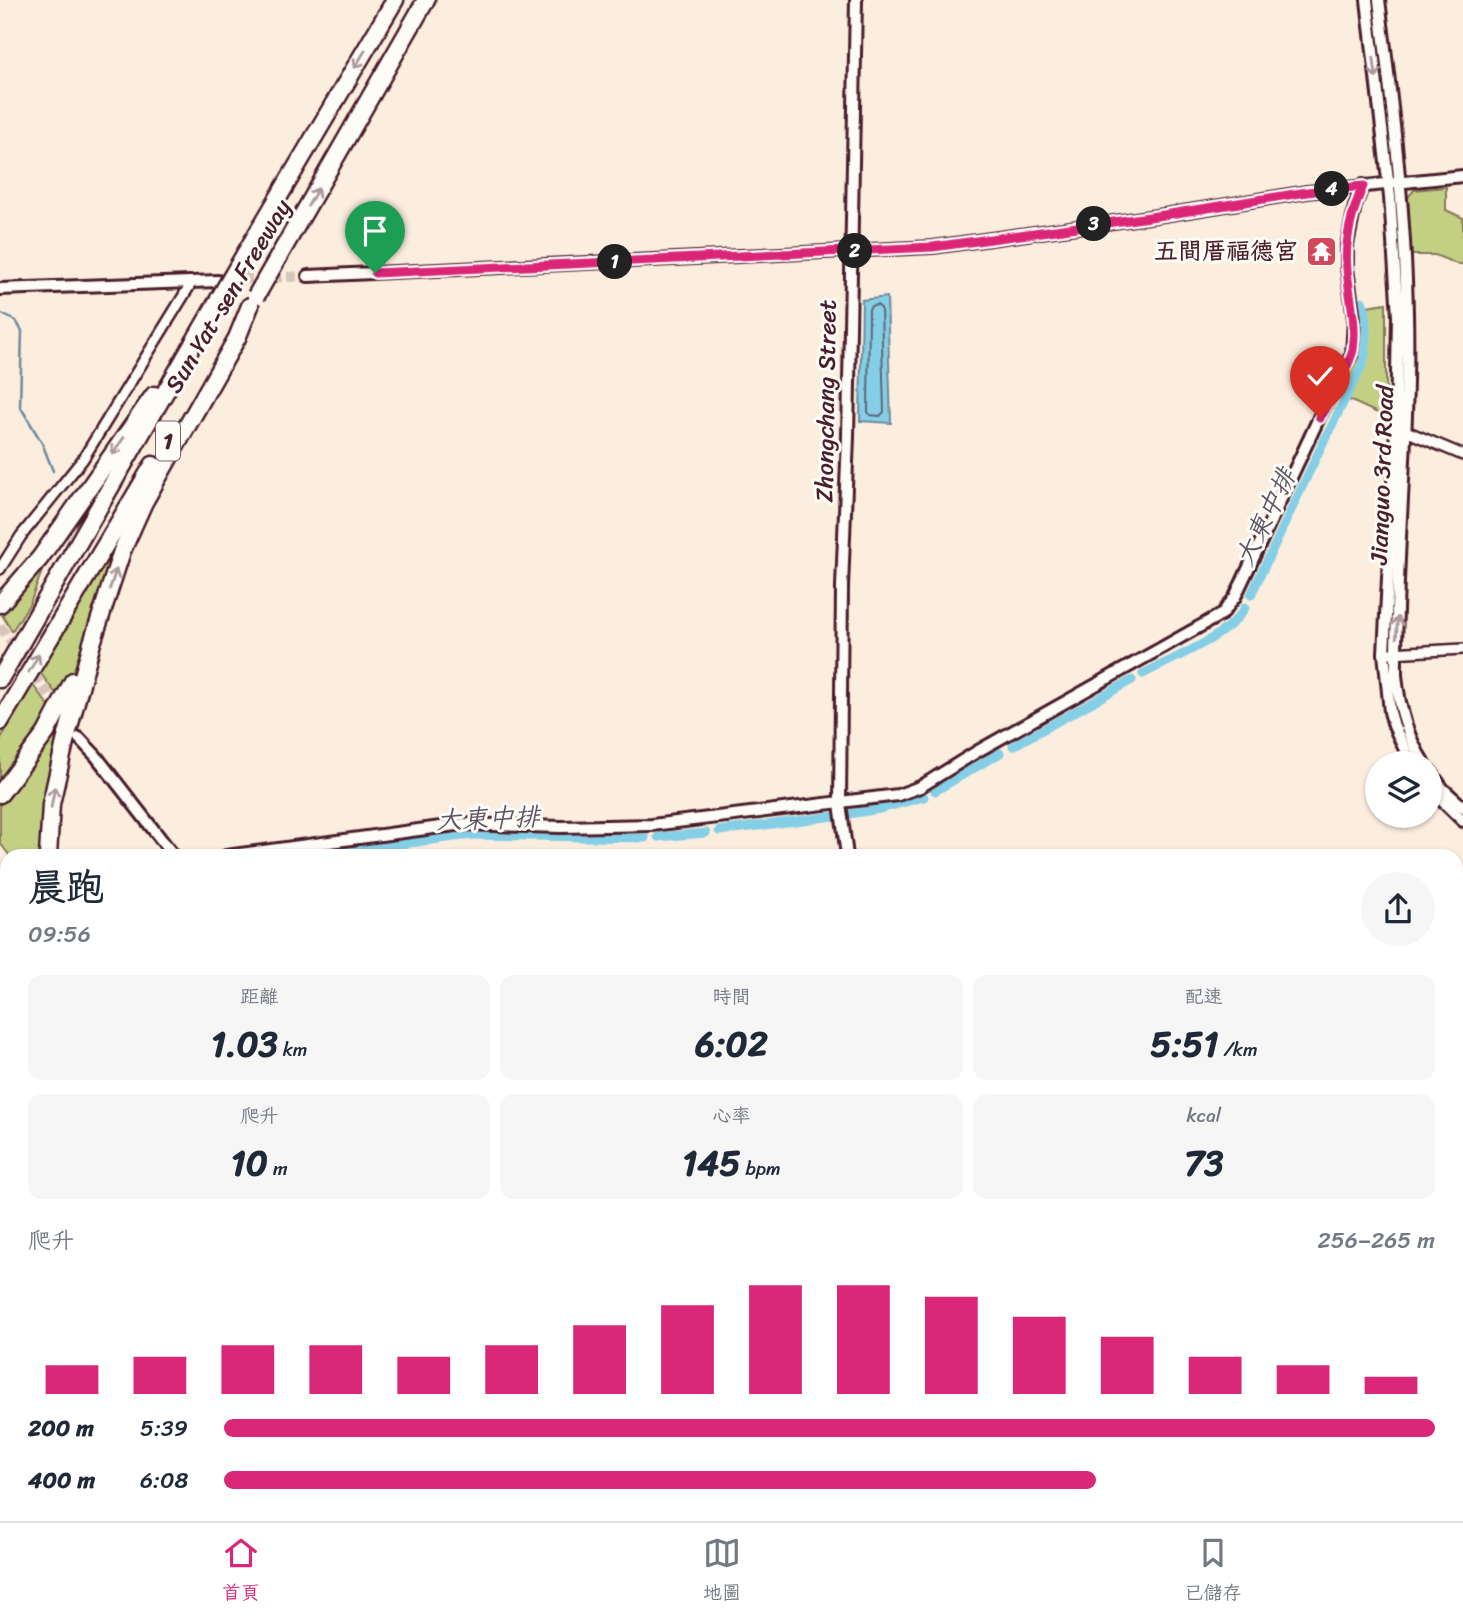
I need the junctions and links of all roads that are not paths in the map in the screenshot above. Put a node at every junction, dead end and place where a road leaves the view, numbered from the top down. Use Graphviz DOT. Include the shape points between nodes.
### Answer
graph roads {
  1 [pos="395,0"];
  2 [pos="426,0"];
  3 [pos="856,0"];
  4 [pos="1367,0"];
  5 [pos="1378,0"];
  6 [pos="1463,177"];
  7 [pos="1394,183"];
  8 [pos="1363,186"];
  9 [pos="851,251"];
  10 [pos="308,276"];
  11 [pos="192,282"];
  12 [pos="0,289"];
  13 [pos="217,296"];
  14 [pos="253,301"];
  15 [pos="1401,429"];
  16 [pos="1463,455"];
  17 [pos="0,569"];
  18 [pos="0,604"];
  19 [pos="104,604"];
  20 [pos="1463,649"];
  21 [pos="1390,653"];
  22 [pos="0,679"];
  23 [pos="0,722"];
  24 [pos="79,738"];
  25 [pos="1405,751"];
  26 [pos="1417,751"];
  27 [pos="1442,788"];
  28 [pos="0,794"];
  29 [pos="1442,801"];
  30 [pos="840,803"];
  31 [pos="1463,807"];
  32 [pos="1463,821"];
  33 [pos="48,849"];
  34 [pos="169,849"];
  35 [pos="278,849"];
  36 [pos="846,849"];
  1 -- 13 [label="highway, Sun Yat-sen Freeway / 1, one-way, bridge"];
  14 -- 2 [label="highway, Sun Yat-sen Freeway / 1, one-way, bridge"];
  3 -- 9 [label="street, Zhongchang Street"];
  4 -- 7 [label="street, one-way"];
  5 -- 7 [label="street"];
  6 -- 7 [label="street"];
  7 -- 8 [label="street"];
  7 -- 15 [label="street, Jianguo 3rd Road" via="1408,313"];
  8 -- 9 [label="street" via="933,247"];
  8 -- 30 [label="street" via="1347,245 1354,319 1352,354 1229,606 920,787 898,795"];
  9 -- 10 [label="street"];
  9 -- 30 [label="street, Zhongchang Street"];
  11 -- 12 [label="street"];
  11 -- 13 [label="street"];
  11 -- 17 [label="street" via="83,459"];
  13 -- 18 [label="highway, one-way" via="40,558"];
  13 -- 22 [label="highway, Sun Yat-sen Freeway / 1"];
  19 -- 14 [label="highway, one-way" via="144,502 237,338"];
  23 -- 14 [label="highway, Sun Yat-sen Freeway / 1, one-way"];
  15 -- 16 [label="street"];
  15 -- 21 [label="street, Jianguo 3rd Road"];
  19 -- 28 [label="highway" via="72,685 46,733"];
  33 -- 19 [label="highway, one-way" via="51,804 65,742"];
  20 -- 21 [label="street"];
  21 -- 25 [label="street, Jianguo 3rd Road" via="1390,712"];
  21 -- 26 [label="street, Jianguo 3rd Road" via="1402,714"];
  24 -- 34 [label="street"];
  27 -- 31 [label="street"];
  29 -- 32 [label="street"];
  30 -- 35 [label="street" via="652,825 463,824"];
  30 -- 36 [label="street, Zhongchang Street"];
}
